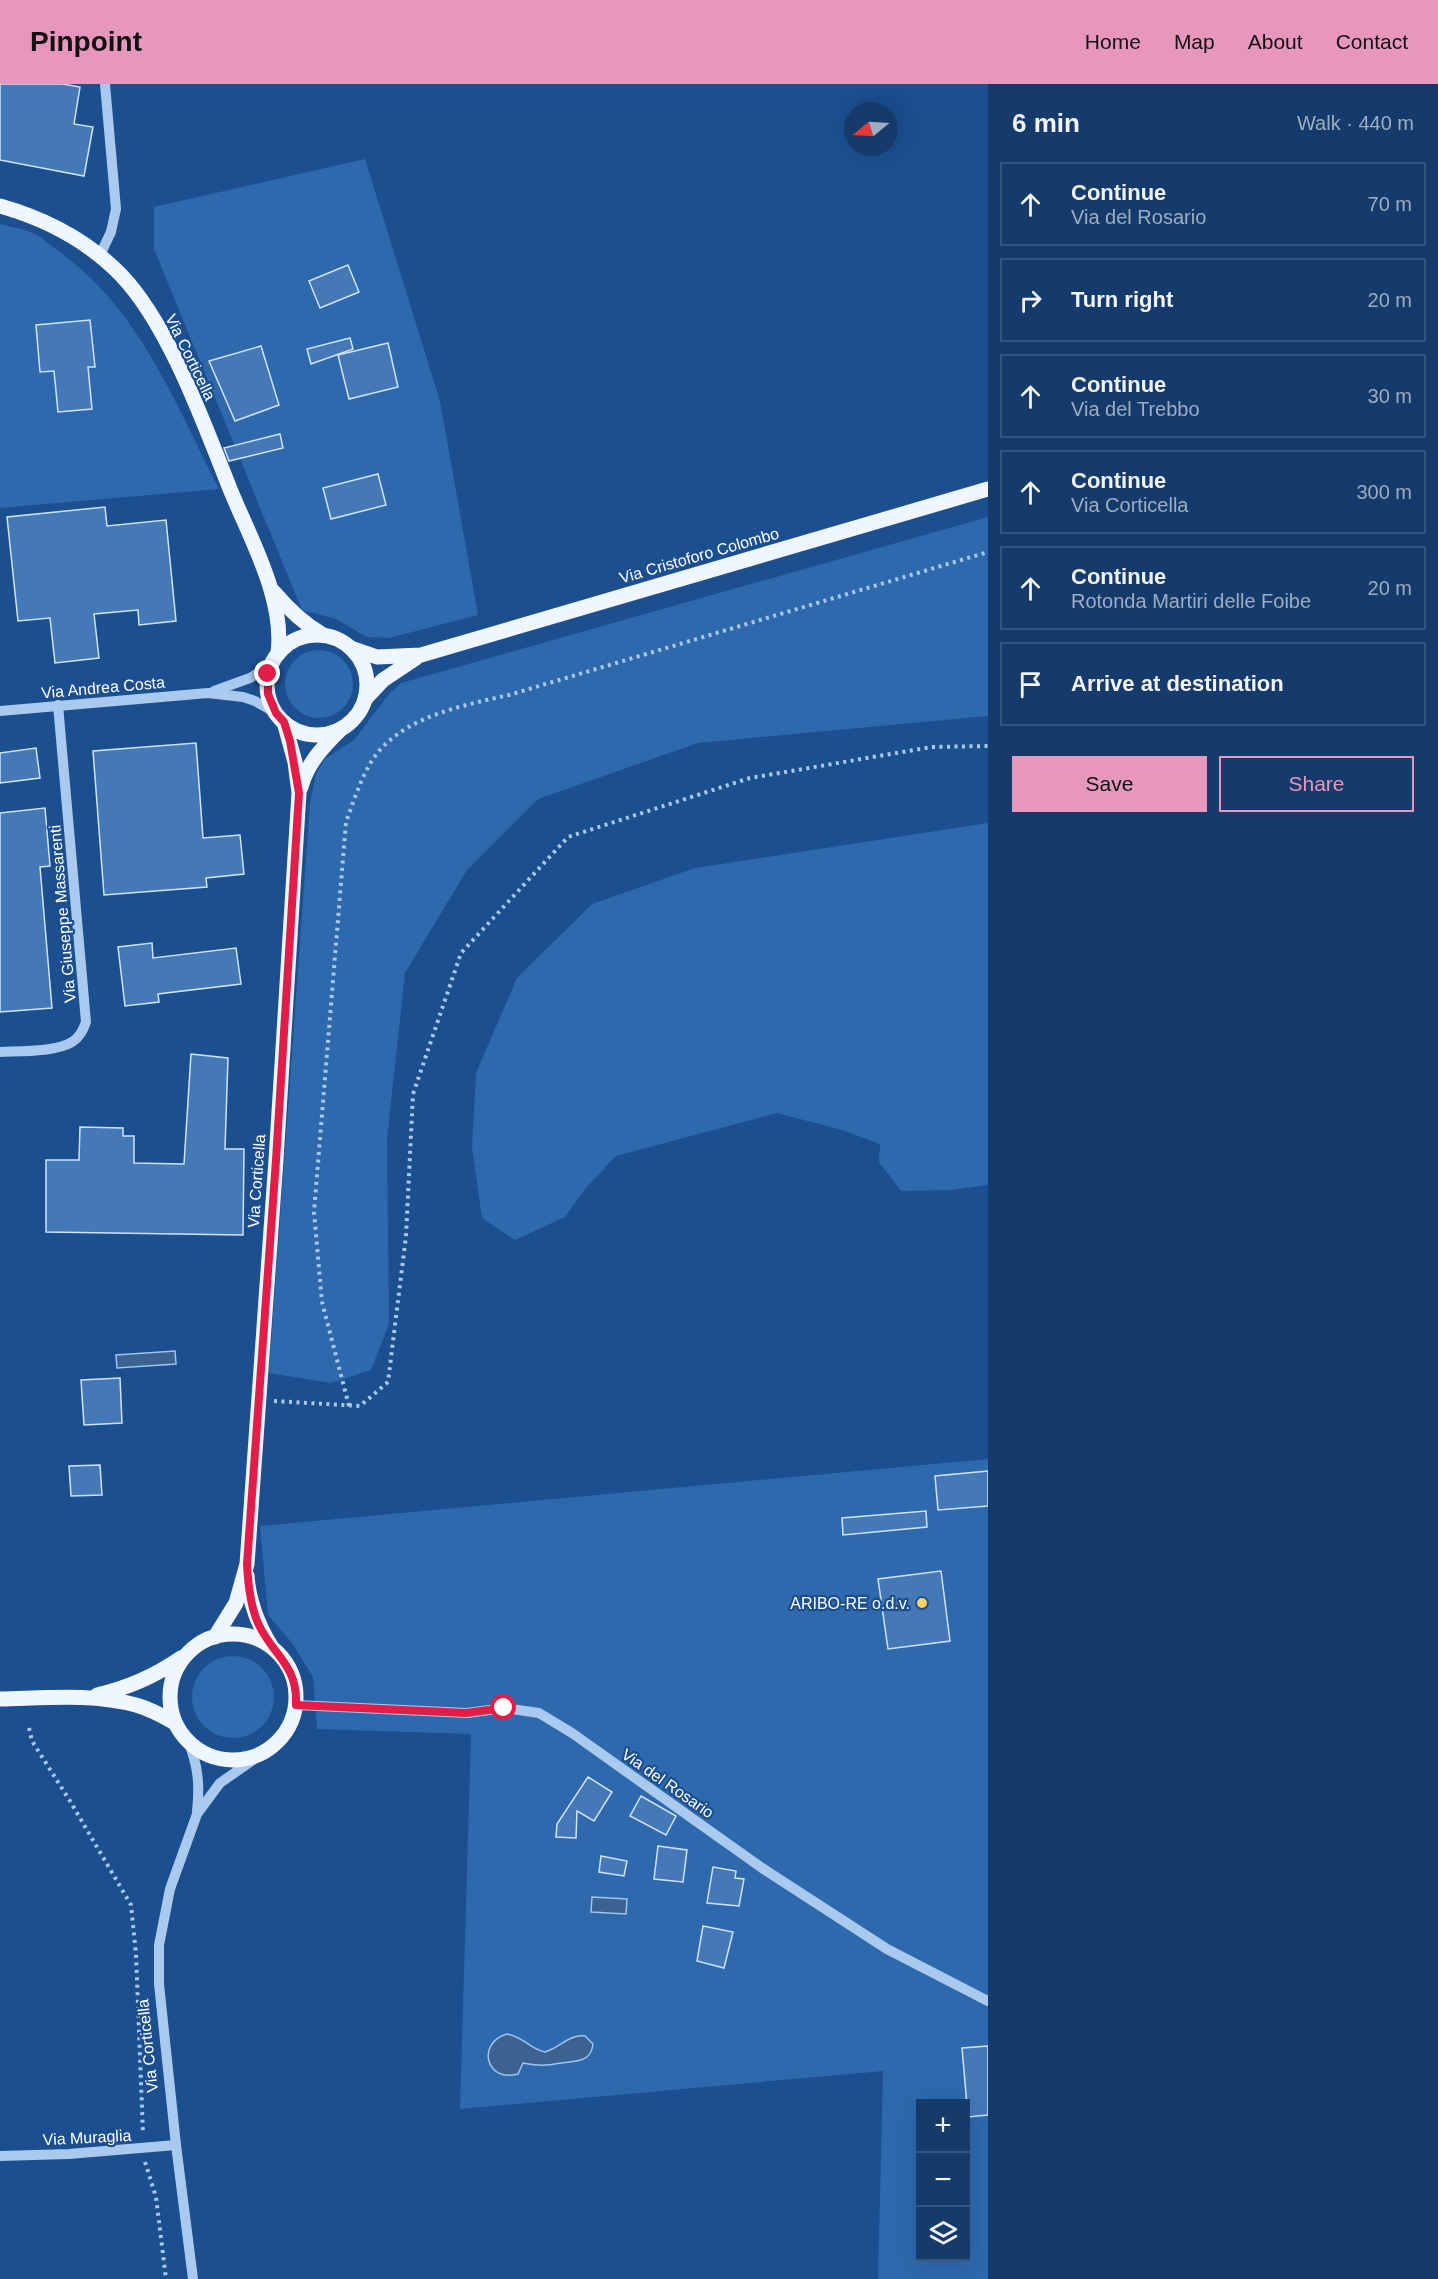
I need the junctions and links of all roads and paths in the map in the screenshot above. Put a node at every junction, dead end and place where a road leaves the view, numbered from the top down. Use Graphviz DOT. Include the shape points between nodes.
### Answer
graph roads {
  1 [pos="105,84"];
  2 [pos="0,206"];
  3 [pos="100,255"];
  4 [pos="988,489"];
  5 [pos="988,552"];
  6 [pos="269,585"];
  7 [pos="323,635"];
  8 [pos="351,648"];
  9 [pos="421,655"];
  10 [pos="275,659"];
  11 [pos="208,693"];
  12 [pos="366,698"];
  13 [pos="58,705"];
  14 [pos="0,711"];
  15 [pos="280,717"];
  16 [pos="339,730"];
  17 [pos="988,746"];
  18 [pos="299,793"];
  19 [pos="0,1052"];
  20 [pos="258,1399"];
  21 [pos="349,1406"];
  22 [pos="247,1564"];
  23 [pos="215,1637"];
  24 [pos="273,1648"];
  25 [pos="188,1653"];
  26 [pos="82,1698"];
  27 [pos="0,1699"];
  28 [pos="296,1705"];
  29 [pos="175,1723"];
  30 [pos="28,1728"];
  31 [pos="188,1741"];
  32 [pos="260,1755"];
  33 [pos="197,1814"];
  34 [pos="988,2001"];
  35 [pos="176,2145"];
  36 [pos="144,2149"];
  37 [pos="0,2156"];
  38 [pos="166,2279"];
  39 [pos="193,2279"];
  1 -- 3 [label="street" via="116,210"];
  2 -- 3 [label="main road, Via Corticella" via="54,226"];
  3 -- 6 [label="main road, Via Corticella" via="142,303 177,363"];
  4 -- 9 [label="main road, Via Cristoforo Colombo"];
  5 -- 21 [label="path" via="461,706 402,731 379,751 363,778 346,822 314,1212 322,1302"];
  6 -- 7 [label="main road" via="287,609"];
  6 -- 10 [label="main road, Via Corticella" via="280,631"];
  7 -- 8 [label="main road"];
  7 -- 10 [label="main road" via="294,641"];
  8 -- 9 [label="main road, Via Cristoforo Colombo" via="377,657"];
  8 -- 12 [label="main road" via="365,671"];
  9 -- 12 [label="main road, Via Cristoforo Colombo" via="383,680"];
  10 -- 11 [label="street, Via Andrea Costa" via="250,678"];
  10 -- 15 [label="main road" via="267,684"];
  11 -- 13 [label="street, Via Andrea Costa"];
  11 -- 15 [label="street, Via Andrea Costa" via="243,697"];
  12 -- 16 [label="main road" via="351,722"];
  13 -- 14 [label="street, Via Andrea Costa"];
  13 -- 19 [label="street, Via Giuseppe Massarenti" via="86,1022 72,1042 56,1048"];
  15 -- 16 [label="main road" via="304,734"];
  15 -- 18 [label="main road, Via Corticella" via="295,762"];
  16 -- 18 [label="main road" via="313,759"];
  17 -- 21 [label="path" via="932,747 750,778 568,837 461,953 413,1094 406,1236 388,1382 360,1406"];
  18 -- 20 [label="main road, Via Corticella"];
  20 -- 21 [label="path"];
  20 -- 22 [label="main road, Via Corticella"];
  22 -- 23 [label="main road, Via Corticella" via="236,1603"];
  22 -- 24 [label="main road" via="252,1608"];
  23 -- 24 [label="main road" via="245,1635"];
  23 -- 25 [label="main road"];
  24 -- 28 [label="main road" via="288,1665 296,1688"];
  25 -- 26 [label="main road" via="137,1683"];
  25 -- 29 [label="main road" via="172,1686"];
  26 -- 27 [label="main road"];
  26 -- 29 [label="main road" via="138,1705"];
  28 -- 32 [label="main road" via="284,1734"];
  28 -- 34 [label="street, Via del Rosario" via="466,1713 504,1708 539,1713 762,1868 887,1949"];
  29 -- 31 [label="main road"];
  30 -- 36 [label="path" via="32,1741 131,1905"];
  31 -- 32 [label="main road" via="200,1751 222,1759 245,1760"];
  31 -- 33 [label="street, Via Corticella" via="198,1770"];
  32 -- 33 [label="street, Via Corticella" via="220,1783"];
  33 -- 35 [label="street, Via Corticella" via="170,1889 159,1945 159,1984"];
  35 -- 36 [label="street, Via Muraglia"];
  35 -- 39 [label="street, Via Corticella"];
  36 -- 37 [label="street, Via Muraglia"];
  36 -- 38 [label="path" via="156,2197"];
}
